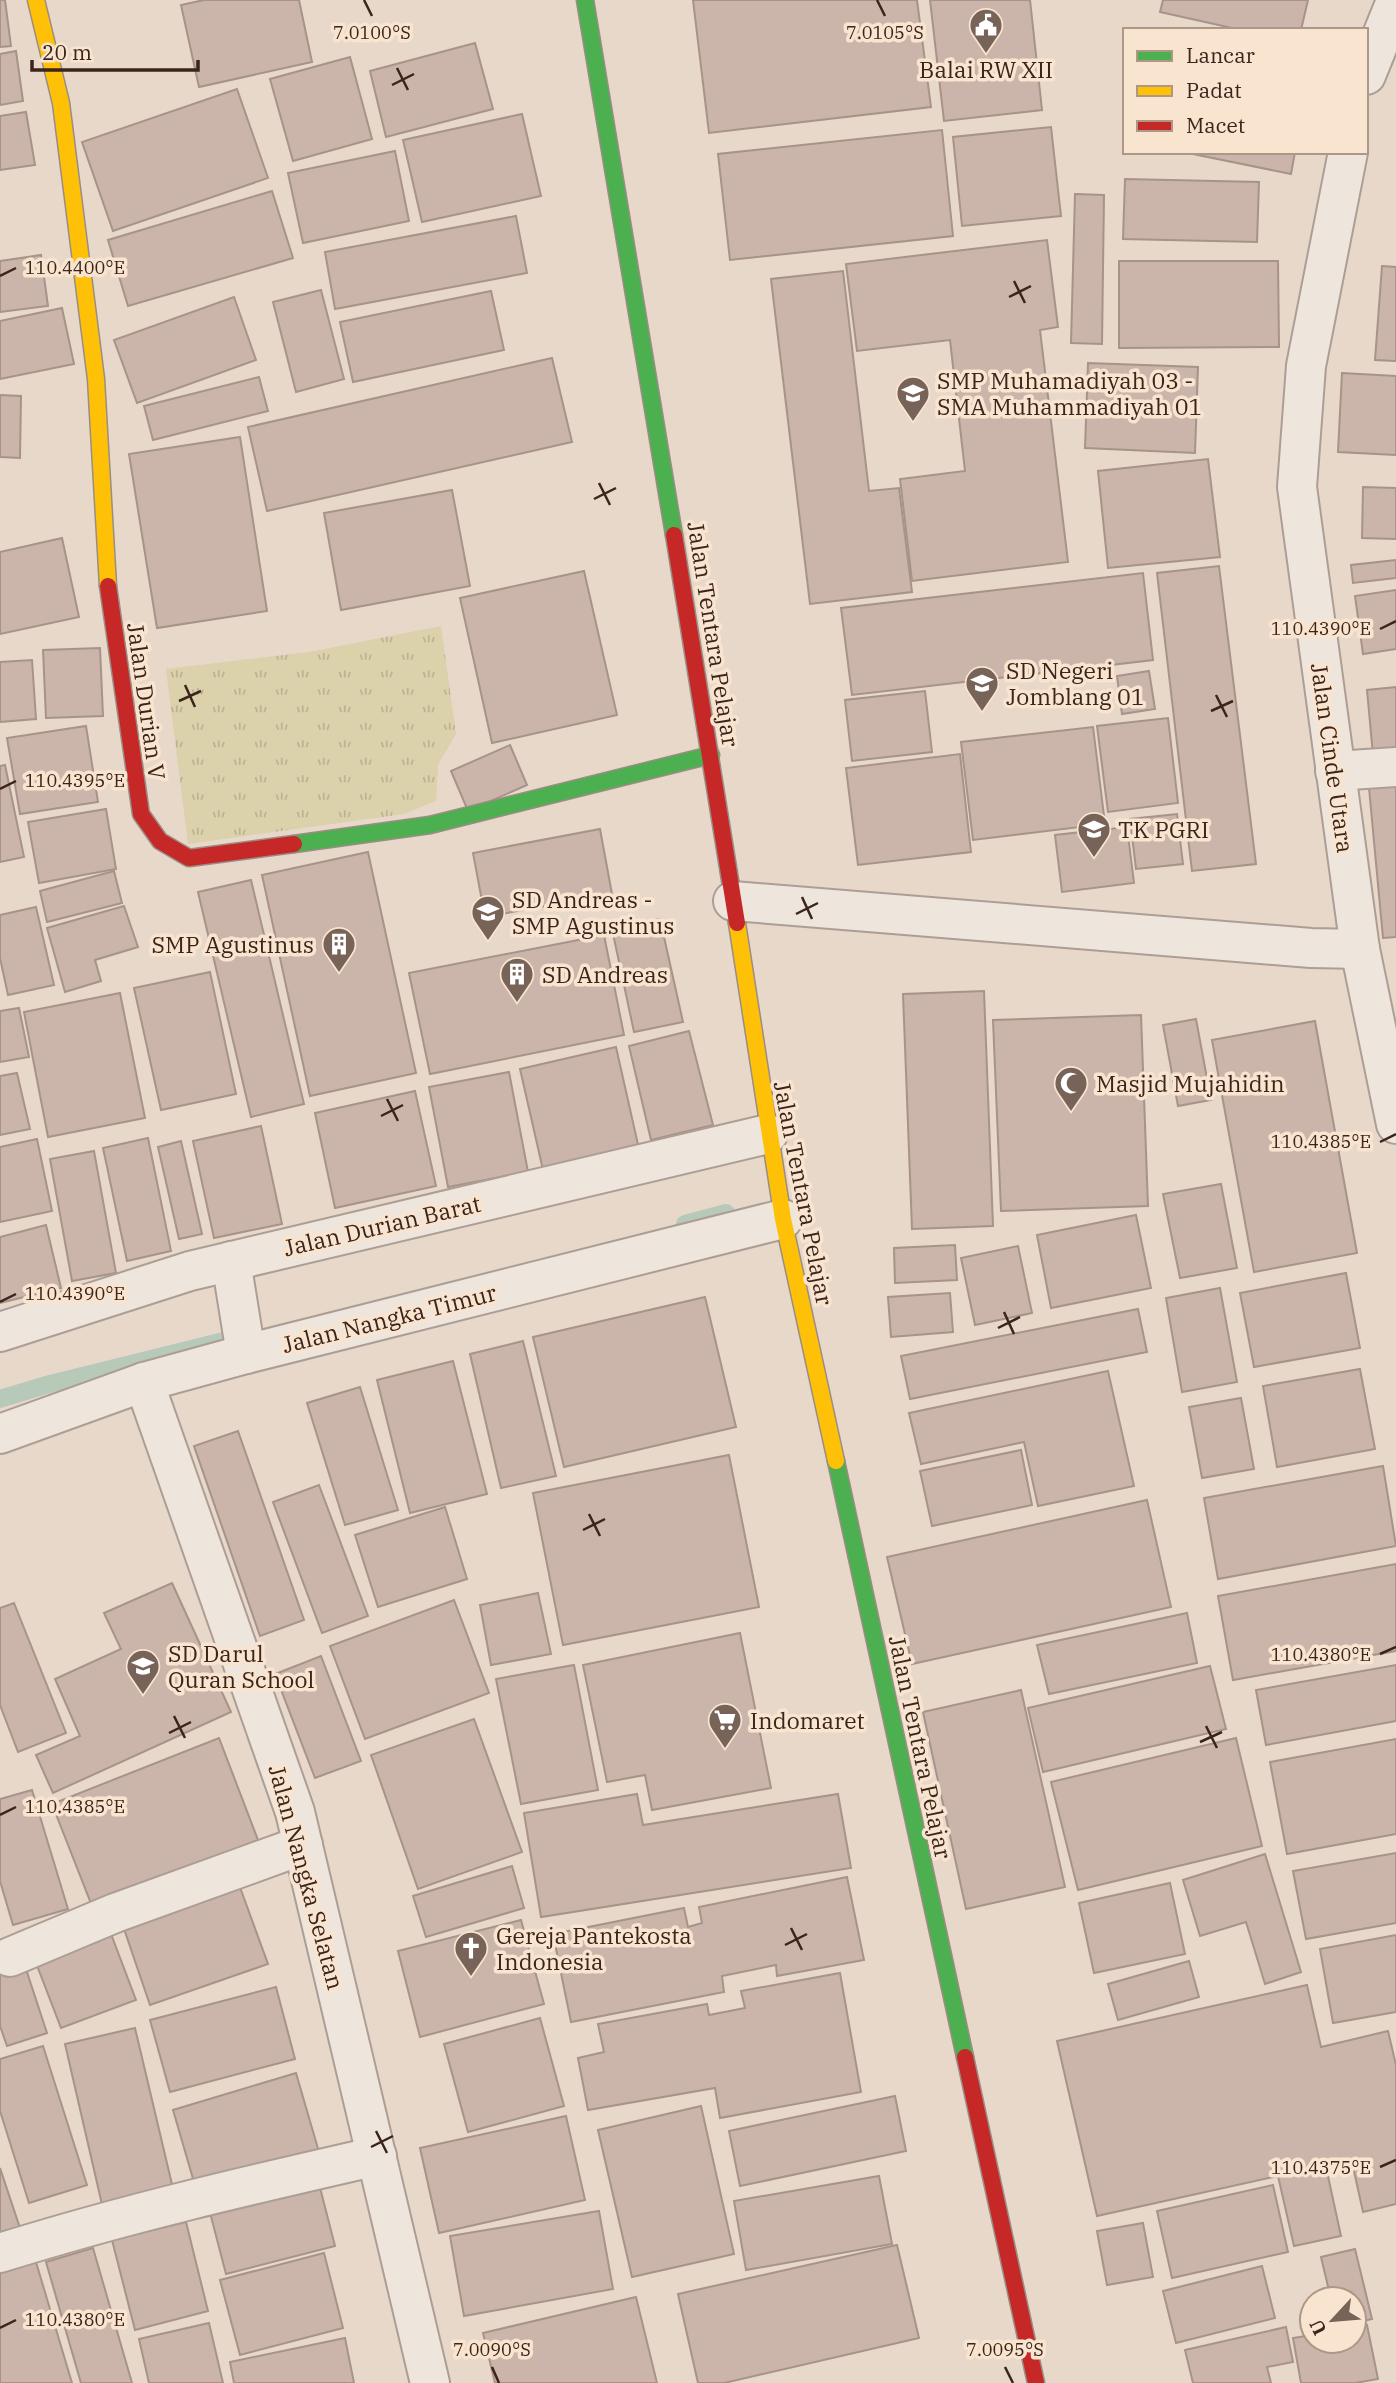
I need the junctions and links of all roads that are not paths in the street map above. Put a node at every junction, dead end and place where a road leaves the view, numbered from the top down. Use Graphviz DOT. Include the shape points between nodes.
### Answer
graph roads {
  1 [pos="36,0"];
  2 [pos="585,0"];
  3 [pos="1396,1"];
  4 [pos="1368,70"];
  5 [pos="1348,154"];
  6 [pos="711,755"];
  7 [pos="1396,766"];
  8 [pos="1335,771"];
  9 [pos="733,901"];
  10 [pos="1360,949"];
  11 [pos="1386,1031"];
  12 [pos="1396,1124"];
  13 [pos="768,1134"];
  14 [pos="783,1219"];
  15 [pos="233,1268"];
  16 [pos="0,1332"];
  17 [pos="245,1347"];
  18 [pos="144,1382"];
  19 [pos="0,1434"];
  20 [pos="303,1845"];
  21 [pos="10,1957"];
  22 [pos="377,2156"];
  23 [pos="0,2253"];
  24 [pos="429,2383"];
  25 [pos="1036,2383"];
  1 -- 6 [label="main road, Jalan Durian V" via="61,103 96,379 108,591 141,814 153,835 167,849 189,858 430,825"];
  2 -- 6 [label="main road, Jalan Tentara Pelajar"];
  3 -- 4 [label="street"];
  5 -- 8 [label="street, Jalan Cinde Utara" via="1306,366 1297,487"];
  6 -- 9 [label="main road, Jalan Tentara Pelajar"];
  7 -- 8 [label="street"];
  8 -- 10 [label="street, Jalan Cinde Utara"];
  9 -- 10 [label="street"];
  9 -- 13 [label="main road, Jalan Tentara Pelajar"];
  10 -- 11 [label="street, Jalan Cinde Utara"];
  11 -- 12 [label="street, Jalan Cinde Utara"];
  13 -- 14 [label="main road, Jalan Tentara Pelajar"];
  13 -- 15 [label="street, Jalan Durian Barat"];
  14 -- 17 [label="street, Jalan Nangka Timur"];
  14 -- 25 [label="main road, Jalan Tentara Pelajar"];
  15 -- 16 [label="street, Jalan Durian Barat" via="190,1271"];
  15 -- 17 [label="street"];
  17 -- 18 [label="street, Jalan Nangka Timur"];
  18 -- 19 [label="street, Jalan Nangka Timur"];
  18 -- 20 [label="street, Jalan Nangka Selatan"];
  20 -- 21 [label="street" via="115,1913"];
  20 -- 22 [label="street, Jalan Nangka Selatan"];
  22 -- 23 [label="street" via="225,2191"];
  22 -- 24 [label="street, Jalan Nangka Selatan"];
}
